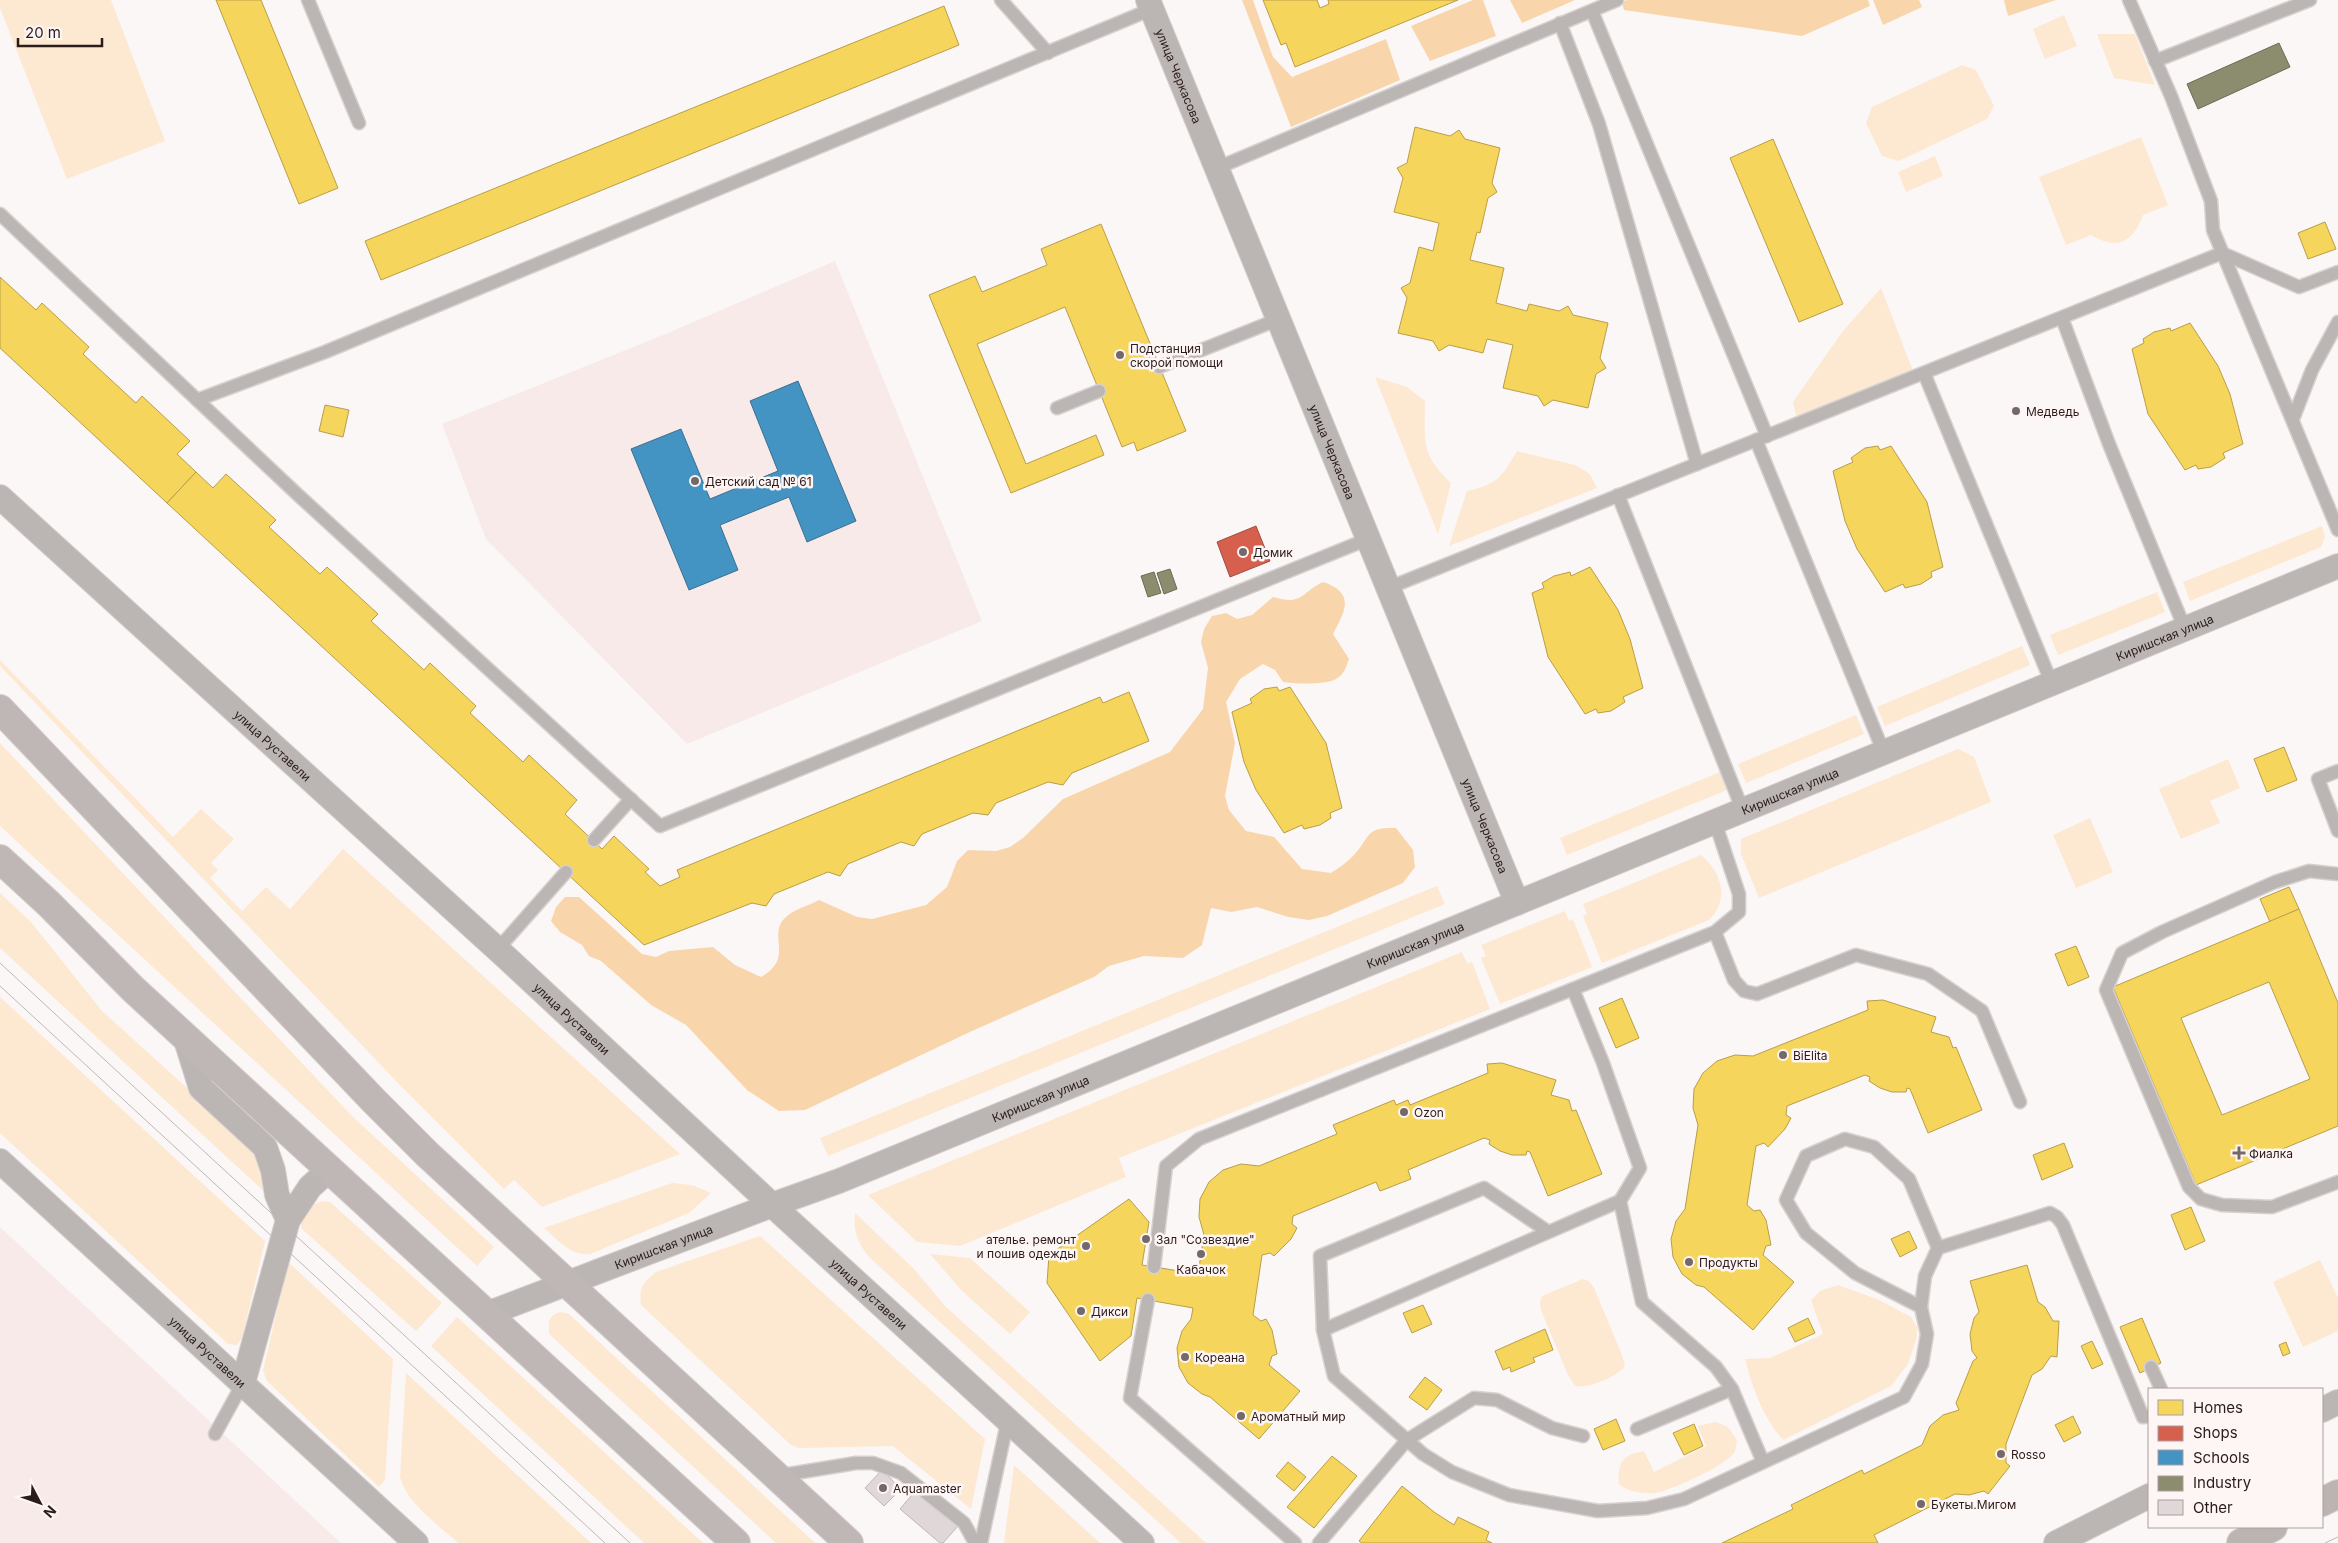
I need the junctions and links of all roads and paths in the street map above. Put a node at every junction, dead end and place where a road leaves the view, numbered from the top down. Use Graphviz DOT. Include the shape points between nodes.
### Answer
graph roads {
  1 [pos="308,0"];
  2 [pos="1001,0"];
  3 [pos="1617,0"];
  4 [pos="2129,0"];
  5 [pos="2310,0"];
  6 [pos="1150,5"];
  7 [pos="1592,11"];
  8 [pos="1560,23"];
  9 [pos="1048,53"];
  10 [pos="2155,61"];
  11 [pos="358,123"];
  12 [pos="1216,168"];
  13 [pos="0,214"];
  14 [pos="2222,253"];
  15 [pos="2338,272"];
  16 [pos="2062,318"];
  17 [pos="1279,319"];
  18 [pos="2338,322"];
  19 [pos="1159,367"];
  20 [pos="1924,374"];
  21 [pos="1099,391"];
  22 [pos="197,400"];
  23 [pos="1057,408"];
  24 [pos="2293,419"];
  25 [pos="1762,438"];
  26 [pos="1697,464"];
  27 [pos="1618,495"];
  28 [pos="0,497"];
  29 [pos="2338,530"];
  30 [pos="1368,539"];
  31 [pos="2338,566"];
  32 [pos="1388,588"];
  33 [pos="2185,629"];
  34 [pos="2052,684"];
  35 [pos="0,709"];
  36 [pos="1884,753"];
  37 [pos="2338,771"];
  38 [pos="631,799"];
  39 [pos="1743,810"];
  40 [pos="1715,822"];
  41 [pos="2338,831"];
  42 [pos="594,840"];
  43 [pos="0,859"];
  44 [pos="566,872"];
  45 [pos="2338,874"];
  46 [pos="1517,903"];
  47 [pos="1715,932"];
  48 [pos="497,950"];
  49 [pos="1573,988"];
  50 [pos="185,1038"];
  51 [pos="2020,1102"];
  52 [pos="0,1161"];
  53 [pos="329,1170"];
  54 [pos="2338,1182"];
  55 [pos="1620,1201"];
  56 [pos="772,1205"];
  57 [pos="288,1220"];
  58 [pos="1547,1232"];
  59 [pos="1938,1248"];
  60 [pos="1154,1267"];
  61 [pos="567,1282"];
  62 [pos="1148,1300"];
  63 [pos="1921,1307"];
  64 [pos="487,1314"];
  65 [pos="1323,1330"];
  66 [pos="2151,1368"];
  67 [pos="243,1383"];
  68 [pos="2161,1388"];
  69 [pos="1732,1389"];
  70 [pos="2338,1402"];
  71 [pos="2323,1410"];
  72 [pos="2148,1416"];
  73 [pos="1008,1420"];
  74 [pos="1637,1429"];
  75 [pos="215,1434"];
  76 [pos="1583,1436"];
  77 [pos="1407,1440"];
  78 [pos="1763,1462"];
  79 [pos="776,1476"];
  80 [pos="2338,1494"];
  81 [pos="2148,1497"];
  82 [pos="2323,1502"];
  83 [pos="2271,1528"];
  84 [pos="1286,1540"];
  85 [pos="416,1543"];
  86 [pos="736,1543"];
  87 [pos="849,1543"];
  88 [pos="976,1543"];
  89 [pos="981,1543"];
  90 [pos="1142,1543"];
  91 [pos="1319,1543"];
  92 [pos="2056,1543"];
  93 [pos="2241,1543"];
  1 -- 11 [label="lane"];
  2 -- 9 [label="lane"];
  3 -- 7 [label="lane"];
  4 -- 10 [label="lane"];
  5 -- 10 [label="lane"];
  6 -- 9 [label="lane"];
  6 -- 12 [label="street, улица Черкасова"];
  7 -- 8 [label="lane"];
  7 -- 25 [label="lane"];
  8 -- 12 [label="lane"];
  8 -- 26 [label="lane" via="1599,124"];
  9 -- 22 [label="lane" via="325,352"];
  10 -- 14 [label="lane" via="2212,200 2213,230"];
  12 -- 17 [label="street, улица Черкасова"];
  13 -- 22 [label="lane"];
  14 -- 15 [label="lane" via="2299,287"];
  14 -- 16 [label="lane"];
  14 -- 24 [label="lane"];
  16 -- 20 [label="lane"];
  16 -- 33 [label="lane" via="2109,444"];
  17 -- 19 [label="lane"];
  17 -- 30 [label="street, улица Черкасова"];
  18 -- 24 [label="lane" via="2312,370"];
  20 -- 25 [label="lane"];
  20 -- 34 [label="lane"];
  21 -- 23 [label="lane"];
  22 -- 38 [label="lane"];
  24 -- 29 [label="lane"];
  25 -- 26 [label="lane"];
  25 -- 36 [label="lane"];
  26 -- 27 [label="lane"];
  27 -- 32 [label="lane"];
  27 -- 39 [label="lane"];
  28 -- 48 [label="street, улица Руставели"];
  30 -- 32 [label="street, улица Черкасова"];
  30 -- 38 [label="lane" via="660,826"];
  31 -- 33 [label="street, Киришская улица"];
  32 -- 46 [label="street, улица Черкасова"];
  33 -- 34 [label="street, Киришская улица"];
  34 -- 36 [label="street, Киришская улица"];
  35 -- 61 [label="main road" via="374,1101"];
  36 -- 39 [label="street, Киришская улица"];
  37 -- 41 [label="lane" via="2318,780"];
  38 -- 42 [label="lane"];
  39 -- 40 [label="street, Киришская улица"];
  40 -- 46 [label="street, Киришская улица"];
  40 -- 47 [label="lane" via="1740,894 1739,912"];
  43 -- 50 [label="main road"];
  44 -- 48 [label="lane"];
  45 -- 54 [label="lane" via="2309,871 2275,882 2162,932 2122,953 2106,990 2189,1187 2202,1199 2222,1205 2272,1207"];
  46 -- 56 [label="street, Киришская улица" via="839,1181"];
  47 -- 49 [label="lane"];
  47 -- 51 [label="lane" via="1734,980 1744,992 1757,994 1856,954 1928,974 1982,1011"];
  48 -- 56 [label="street, улица Руставели"];
  49 -- 55 [label="lane" via="1640,1168"];
  49 -- 60 [label="lane" via="1199,1139 1166,1166"];
  50 -- 53 [label="main road"];
  50 -- 57 [label="street" via="201,1088 265,1147 277,1195"];
  52 -- 67 [label="street, улица Руставели"];
  53 -- 57 [label="street" via="310,1186"];
  53 -- 64 [label="main road"];
  55 -- 58 [label="lane"];
  55 -- 69 [label="lane" via="1642,1302 1716,1367"];
  56 -- 61 [label="street, Киришская улица"];
  56 -- 73 [label="street, улица Руставели"];
  57 -- 67 [label="street"];
  58 -- 65 [label="lane"];
  58 -- 65 [label="lane" via="1484,1188 1320,1256"];
  59 -- 63 [label="lane" via="1925,1276"];
  59 -- 63 [label="lane" via="1909,1179 1874,1147 1845,1139 1806,1156 1786,1200 1806,1234 1855,1273"];
  59 -- 72 [label="lane" via="2050,1213 2057,1217 2143,1417"];
  61 -- 64 [label="street, Киришская улица"];
  61 -- 79 [label="main road"];
  62 -- 84 [label="lane" via="1130,1398"];
  63 -- 78 [label="lane" via="1927,1334 1922,1364 1904,1397"];
  64 -- 86 [label="main road"];
  65 -- 77 [label="lane" via="1334,1376"];
  66 -- 68 [label="lane"];
  67 -- 75 [label="lane"];
  67 -- 85 [label="street, улица Руставели"];
  69 -- 74 [label="lane"];
  69 -- 78 [label="lane"];
  70 -- 71 [label="street"];
  73 -- 89 [label="lane"];
  73 -- 90 [label="street, улица Руставели"];
  76 -- 77 [label="lane" via="1552,1428 1497,1400 1474,1398"];
  77 -- 78 [label="lane" via="1452,1472 1509,1495 1598,1511 1647,1508 1684,1499"];
  77 -- 91 [label="lane"];
  79 -- 87 [label="main road"];
  79 -- 88 [label="lane" via="873,1463 901,1473 964,1523"];
  80 -- 82 [label="main road"];
  81 -- 92 [label="street"];
  83 -- 93 [label="main road"];
}
